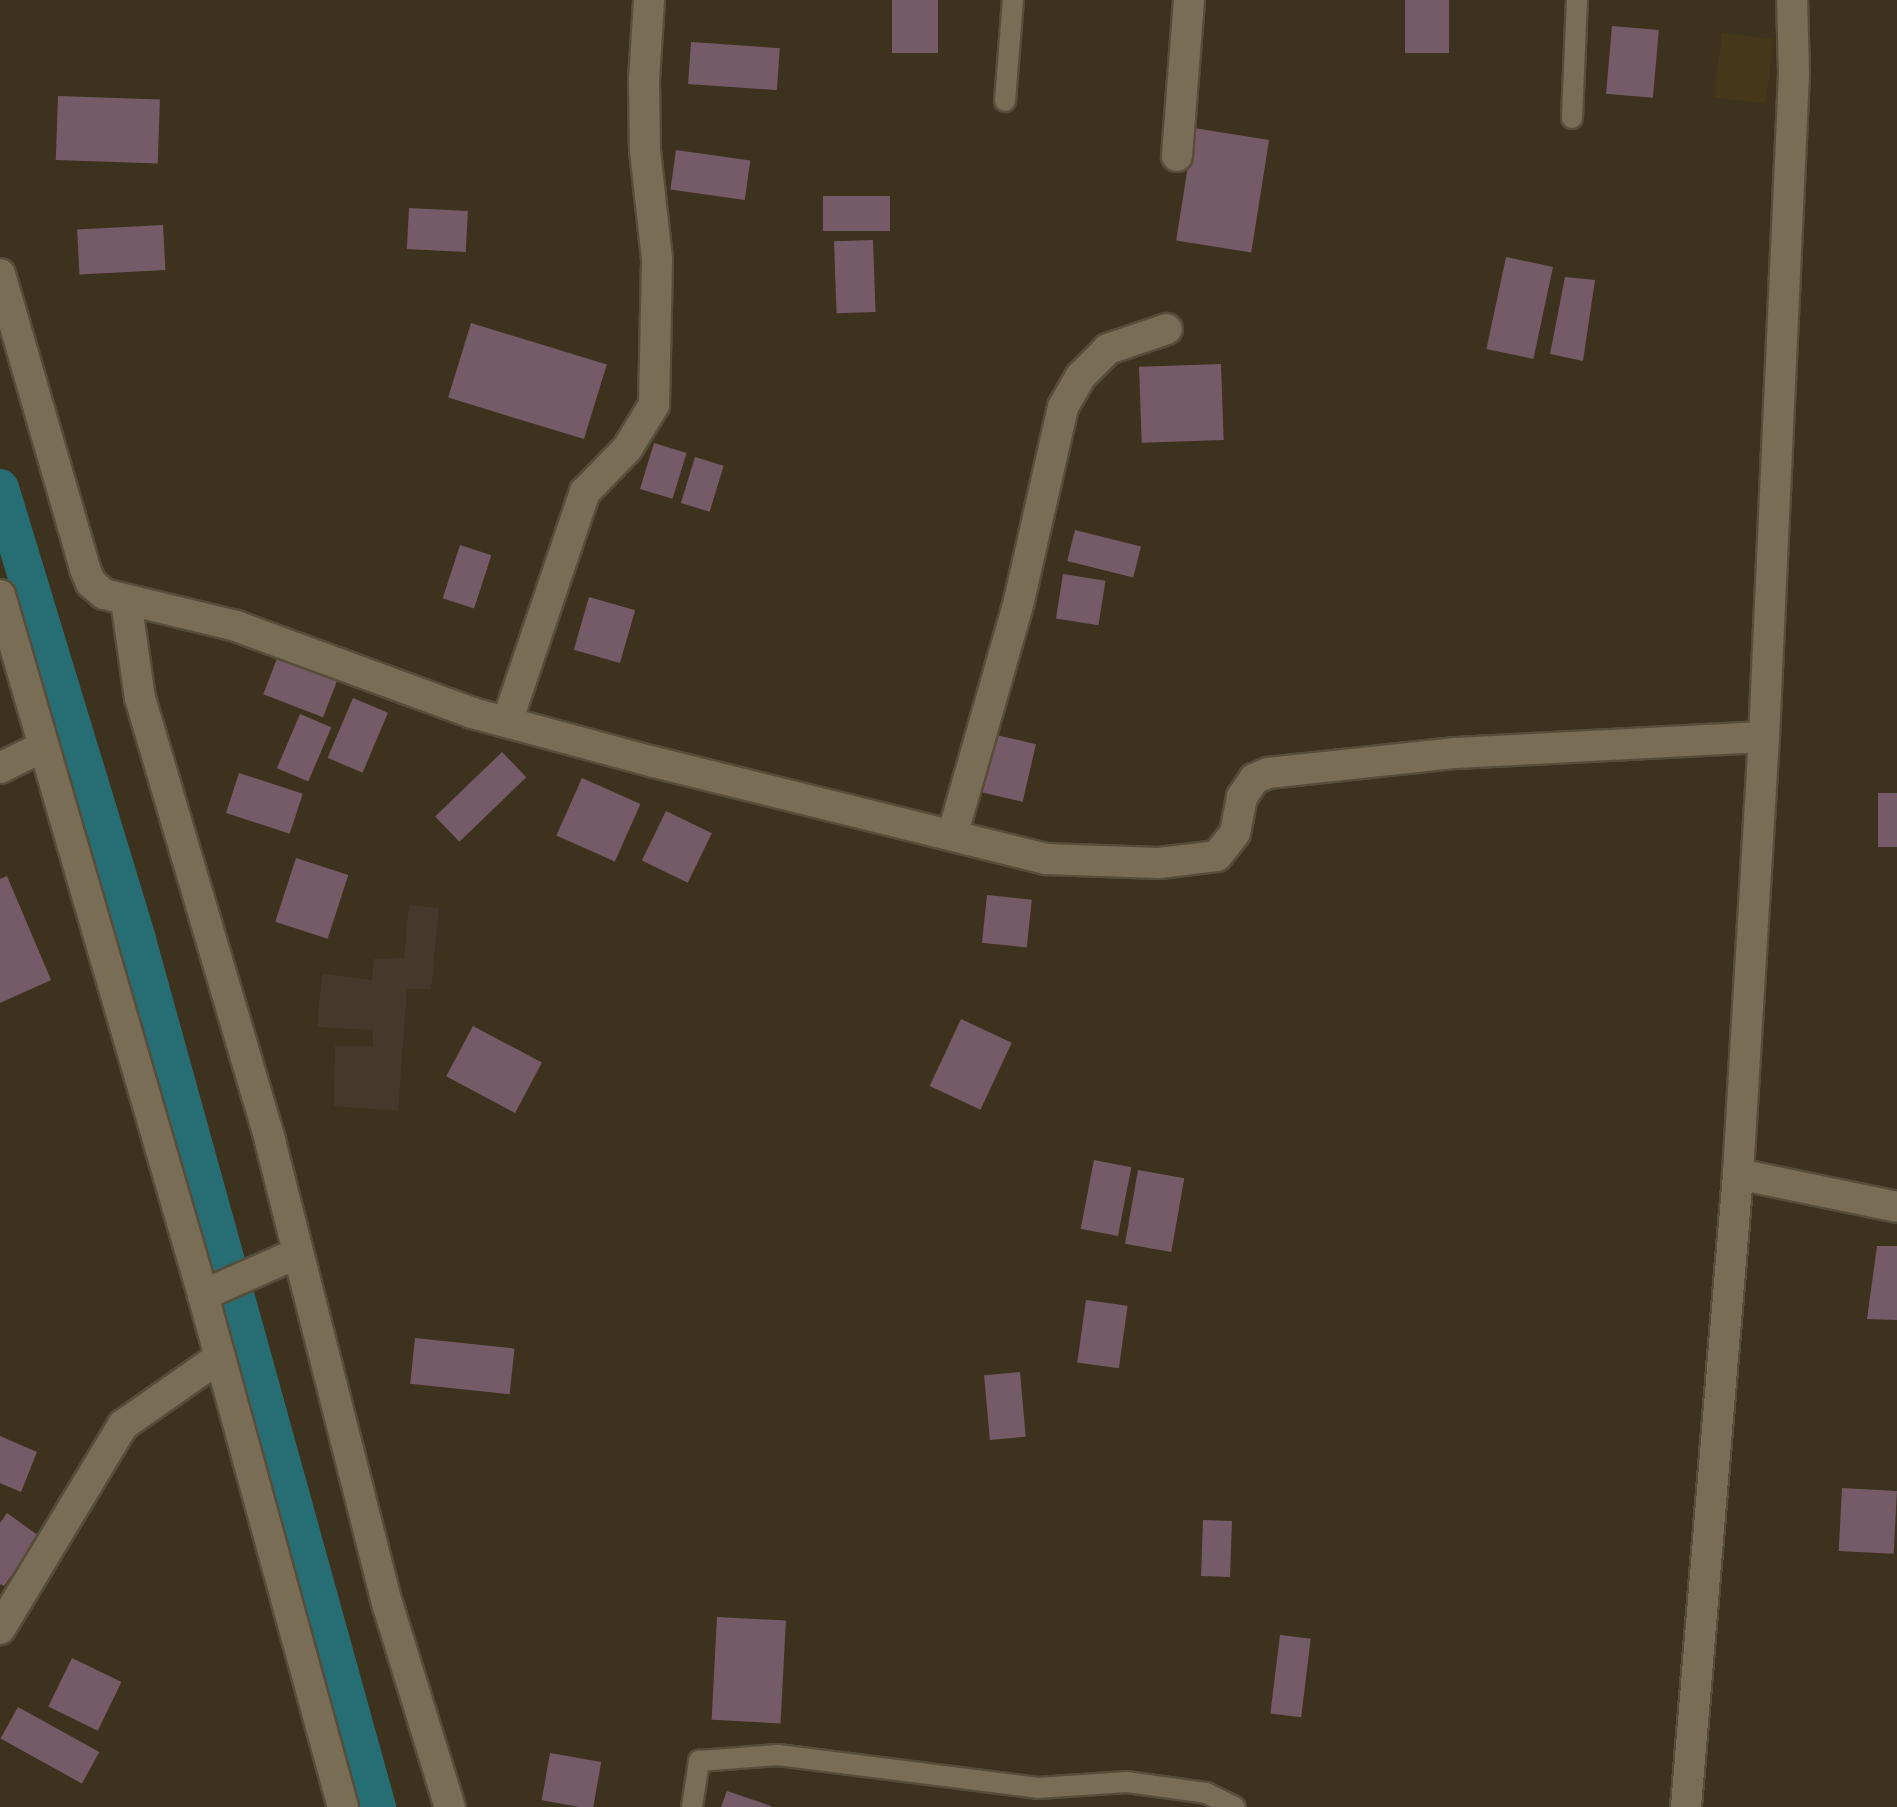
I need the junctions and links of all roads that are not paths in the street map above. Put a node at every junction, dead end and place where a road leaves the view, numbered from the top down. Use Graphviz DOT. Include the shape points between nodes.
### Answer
graph roads {
  1 [pos="649,0"];
  2 [pos="1013,0"];
  3 [pos="1188,0"];
  4 [pos="1576,0"];
  5 [pos="1792,0"];
  6 [pos="1005,101"];
  7 [pos="1572,118"];
  8 [pos="1177,156"];
  9 [pos="0,274"];
  10 [pos="1167,329"];
  11 [pos="0,594"];
  12 [pos="126,600"];
  13 [pos="507,722"];
  14 [pos="1764,737"];
  15 [pos="44,746"];
  16 [pos="0,768"];
  17 [pos="953,833"];
  18 [pos="1738,1174"];
  19 [pos="1897,1207"];
  20 [pos="296,1254"];
  21 [pos="208,1293"];
  22 [pos="220,1357"];
  23 [pos="2,1622"];
  24 [pos="342,1807"];
  25 [pos="450,1807"];
  26 [pos="692,1807"];
  27 [pos="1234,1807"];
  28 [pos="1686,1807"];
  1 -- 13 [label="street" via="644,80 656,259 654,405 627,449 585,492"];
  2 -- 6 [label="lane"];
  3 -- 8 [label="street"];
  4 -- 7 [label="lane"];
  5 -- 14 [label="street"];
  9 -- 12 [label="street" via="85,569 104,594"];
  10 -- 17 [label="street" via="1108,349 1063,407 1019,601"];
  11 -- 15 [label="street"];
  12 -- 13 [label="street" via="236,626"];
  12 -- 20 [label="street" via="140,698 270,1141"];
  13 -- 17 [label="street" via="857,815"];
  14 -- 17 [label="street" via="1456,752 1268,774 1254,779 1242,797 1228,845 1217,856 1198,859 1046,859"];
  14 -- 18 [label="street"];
  15 -- 16 [label="street"];
  15 -- 21 [label="street"];
  18 -- 19 [label="street"];
  18 -- 28 [label="street"];
  20 -- 21 [label="street"];
  20 -- 25 [label="street" via="388,1606"];
  21 -- 22 [label="street"];
  22 -- 23 [label="street" via="123,1426"];
  22 -- 24 [label="street"];
  26 -- 27 [label="lane" via="699,1761 778,1755 1038,1788 1127,1782 1206,1794"];
}
